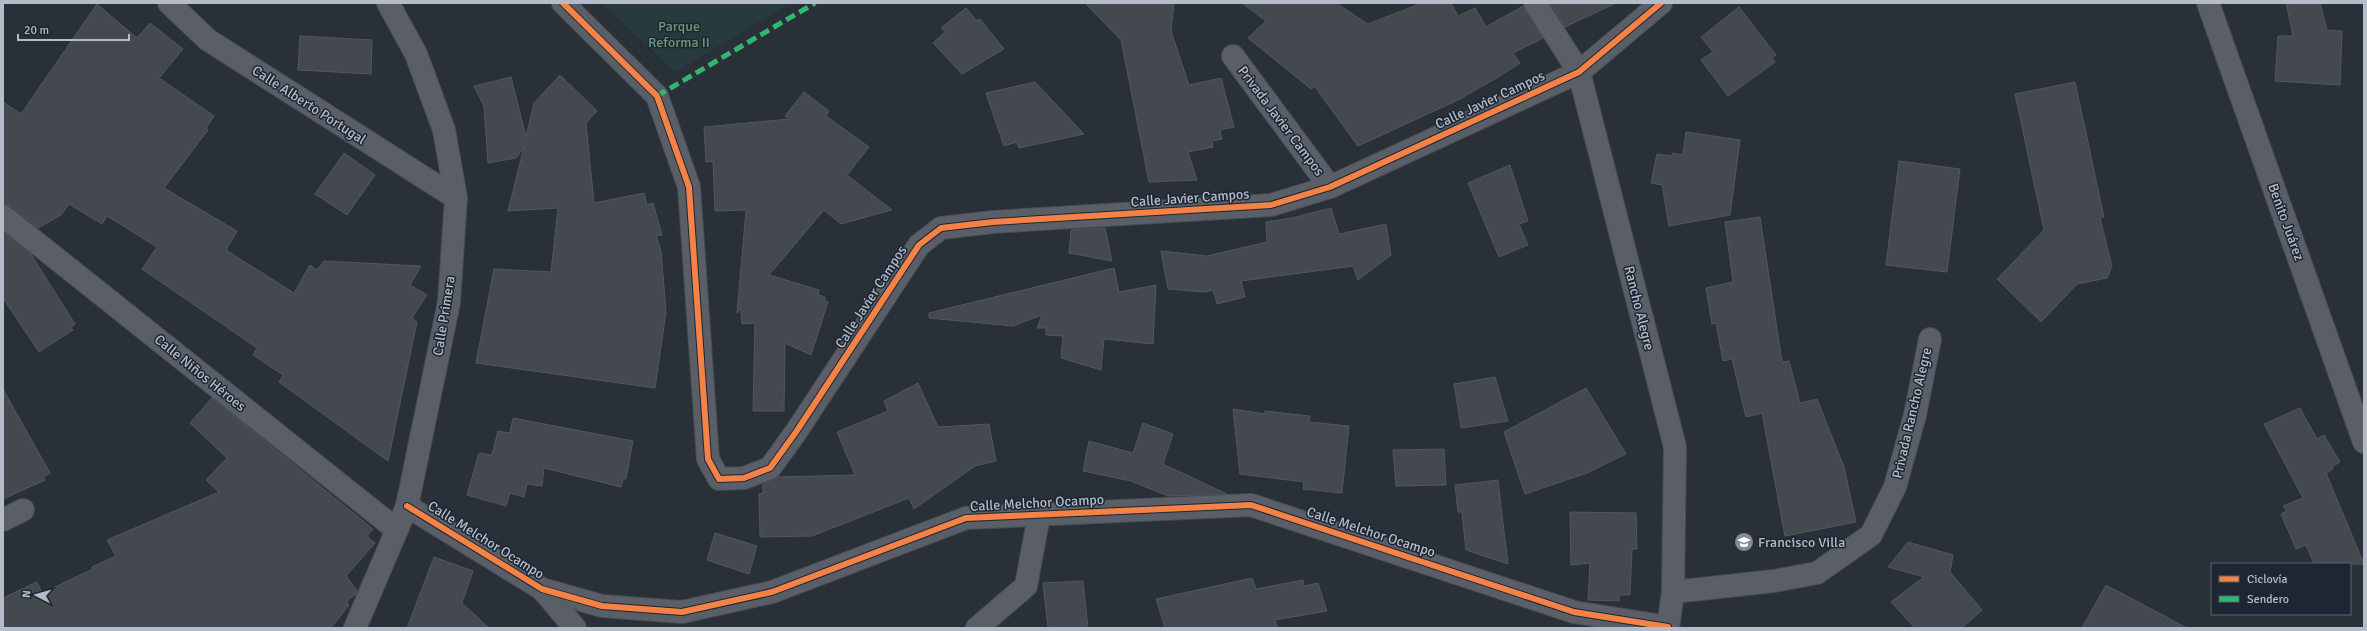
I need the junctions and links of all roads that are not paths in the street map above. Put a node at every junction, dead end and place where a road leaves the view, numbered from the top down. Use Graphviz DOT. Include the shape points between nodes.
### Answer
graph roads {
  1 [pos="170,3"];
  2 [pos="388,3"];
  3 [pos="562,3"];
  4 [pos="1535,3"];
  5 [pos="1661,3"];
  6 [pos="2208,3"];
  7 [pos="1233,56"];
  8 [pos="1580,72"];
  9 [pos="1330,186"];
  10 [pos="456,198"];
  11 [pos="3,216"];
  12 [pos="1930,339"];
  13 [pos="2364,442"];
  14 [pos="407,506"];
  15 [pos="23,510"];
  16 [pos="1039,515"];
  17 [pos="3,520"];
  18 [pos="397,530"];
  19 [pos="542,589"];
  20 [pos="1673,592"];
  21 [pos="355,628"];
  22 [pos="575,628"];
  23 [pos="977,628"];
  24 [pos="1668,628"];
  1 -- 10 [label="street, Calle Alberto Portugal" via="208,40"];
  2 -- 10 [label="street, Calle Primera" via="416,54 444,130"];
  3 -- 9 [label="street, Calle Javier Campos" via="657,96 689,186 708,459 719,479 744,478 770,468 919,245 942,228 993,222 1271,204"];
  4 -- 8 [label="street, Rancho Alegre"];
  5 -- 8 [label="street, Calle Javier Campos"];
  6 -- 13 [label="street, Benito Juárez"];
  7 -- 9 [label="street, Privada Javier Campos"];
  8 -- 9 [label="street, Calle Javier Campos"];
  8 -- 20 [label="street, Rancho Alegre" via="1675,447"];
  10 -- 14 [label="street, Calle Primera" via="449,302"];
  11 -- 18 [label="street, Calle Niños Héroes"];
  12 -- 20 [label="street, Privada Rancho Alegre" via="1915,415 1895,487 1870,535 1817,573 1774,581"];
  14 -- 18 [label="street, Calle Primera"];
  14 -- 19 [label="street, Calle Melchor Ocampo"];
  15 -- 17 [label="street"];
  16 -- 19 [label="street, Calle Melchor Ocampo" via="966,518 772,592 682,612 602,606"];
  16 -- 23 [label="street" via="1026,586"];
  16 -- 24 [label="street, Calle Melchor Ocampo" via="1251,505 1574,612"];
  18 -- 21 [label="street, Calle Primera"];
  19 -- 22 [label="street"];
  20 -- 24 [label="street, Rancho Alegre"];
}
